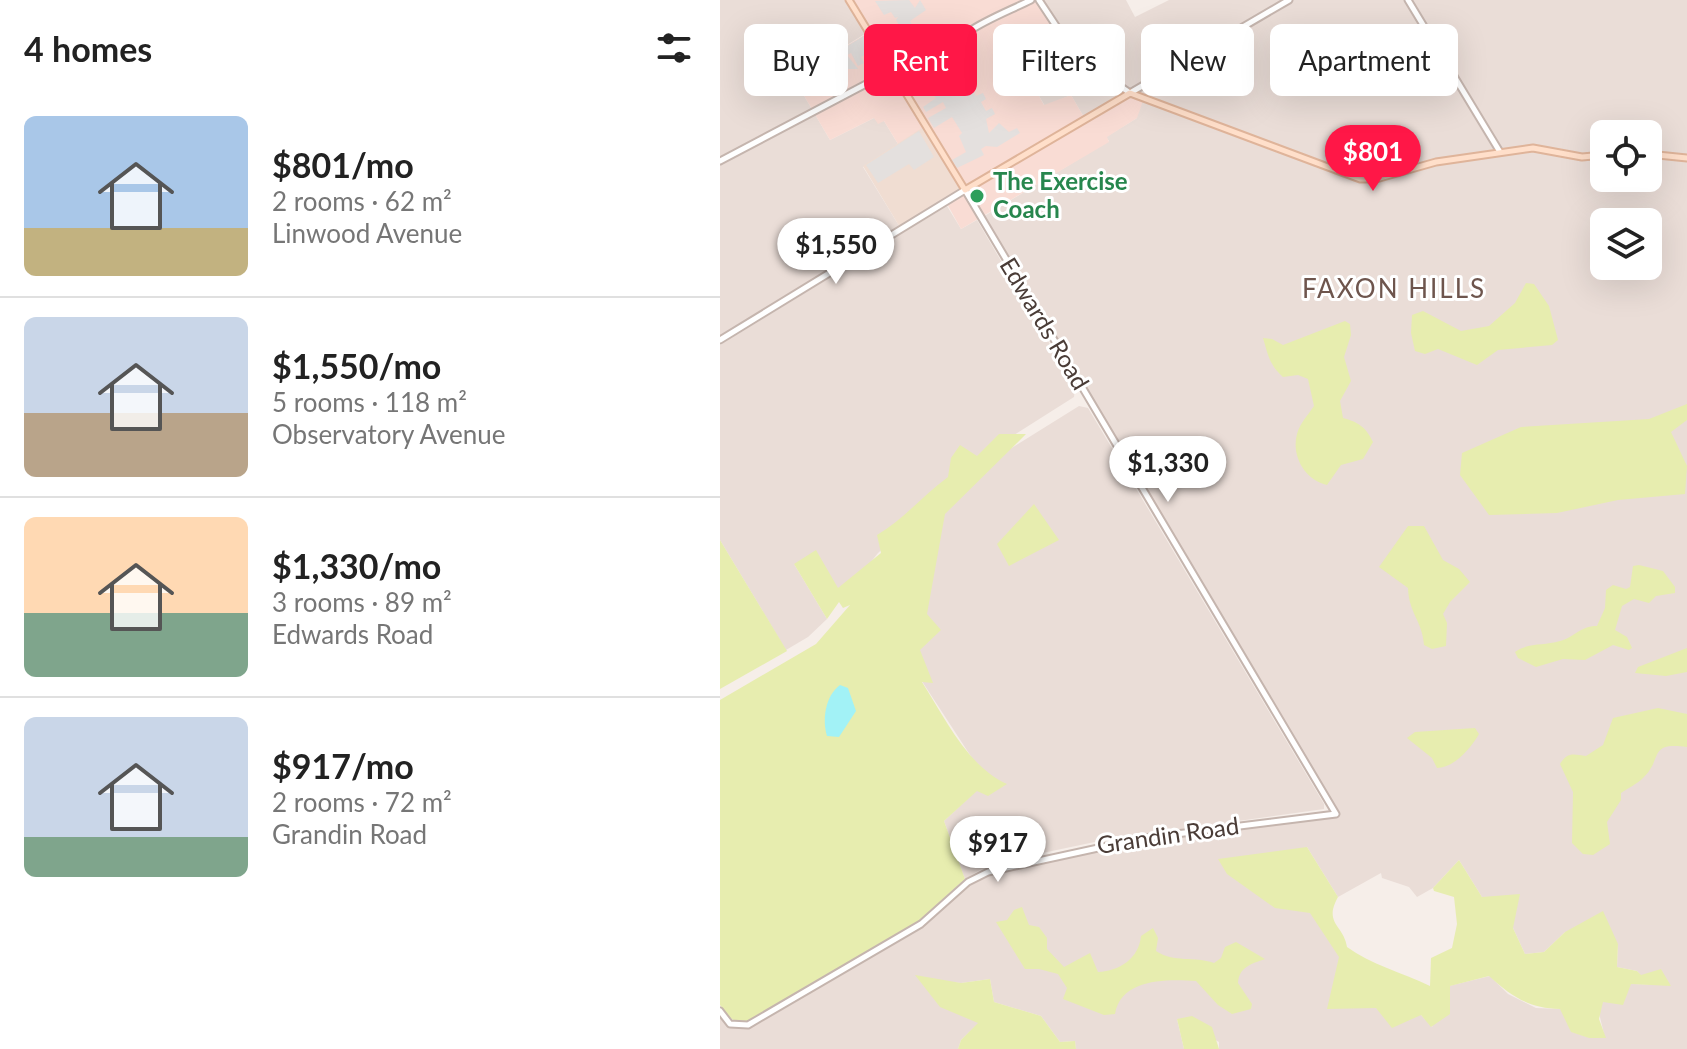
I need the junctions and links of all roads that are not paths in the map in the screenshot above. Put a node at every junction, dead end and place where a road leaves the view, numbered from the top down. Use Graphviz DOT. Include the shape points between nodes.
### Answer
graph roads {
  1 [pos="849,0"];
  2 [pos="1031,0"];
  3 [pos="1039,0"];
  4 [pos="1289,0"];
  5 [pos="1408,0"];
  6 [pos="864,25"];
  7 [pos="977,28"];
  8 [pos="864,85"];
  9 [pos="1130,93"];
  10 [pos="907,96"];
  11 [pos="1500,152"];
  12 [pos="1662,155"];
  13 [pos="1590,156"];
  14 [pos="1687,158"];
  15 [pos="720,161"];
  16 [pos="965,190"];
  17 [pos="720,340"];
  18 [pos="1336,814"];
  19 [pos="720,1011"];
  1 -- 6 [label="main road, Edwards Road"];
  2 -- 7 [label="street"];
  3 -- 9 [label="street" via="1076,56"];
  4 -- 9 [label="street"];
  5 -- 11 [label="street"];
  8 -- 15 [label="street"];
  9 -- 11 [label="main road" via="1360,179"];
  9 -- 16 [label="main road"];
  10 -- 16 [label="main road, Edwards Road"];
  11 -- 13 [label="main road" via="1538,147"];
  12 -- 14 [label="main road"];
  16 -- 17 [label="street"];
  16 -- 18 [label="street, Edwards Road"];
  18 -- 19 [label="street, Grandin Road" via="1159,836 988,872 968,882 921,924 748,1025 733,1025"];
}
